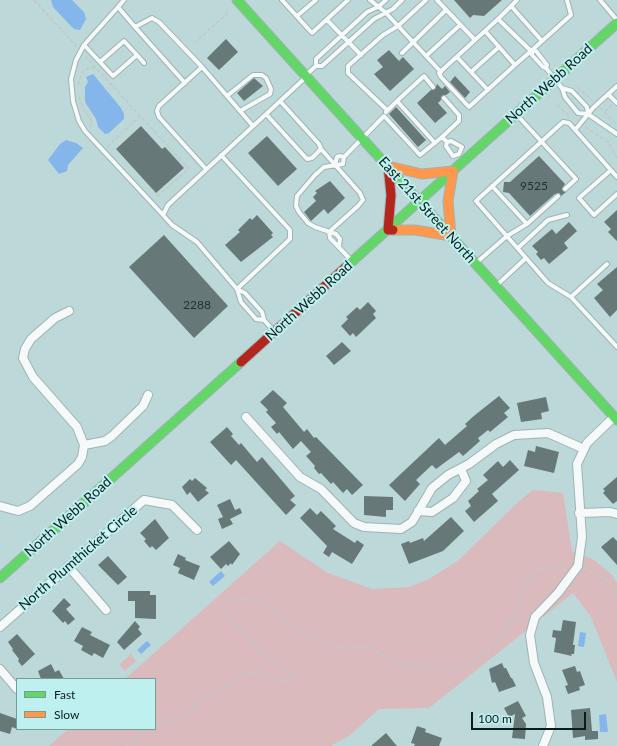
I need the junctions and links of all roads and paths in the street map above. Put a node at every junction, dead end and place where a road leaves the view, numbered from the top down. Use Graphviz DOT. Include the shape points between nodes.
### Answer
graph roads {
  1 [pos="34,0"];
  2 [pos="124,0"];
  3 [pos="237,0"];
  4 [pos="282,0"];
  5 [pos="316,0"];
  6 [pos="348,0"];
  7 [pos="370,0"];
  8 [pos="386,0"];
  9 [pos="402,0"];
  10 [pos="426,0"];
  11 [pos="437,0"];
  12 [pos="508,0"];
  13 [pos="517,0"];
  14 [pos="567,0"];
  15 [pos="600,0"];
  16 [pos="512,5"];
  17 [pos="118,7"];
  18 [pos="378,7"];
  19 [pos="446,10"];
  20 [pos="385,12"];
  21 [pos="228,13"];
  22 [pos="297,16"];
  23 [pos="498,19"];
  24 [pos="327,20"];
  25 [pos="617,20"];
  26 [pos="617,23"];
  27 [pos="398,26"];
  28 [pos="460,26"];
  29 [pos="135,27"];
  30 [pos="485,31"];
  31 [pos="342,35"];
  32 [pos="475,40"];
  33 [pos="542,41"];
  34 [pos="348,42"];
  35 [pos="413,42"];
  36 [pos="194,43"];
  37 [pos="84,45"];
  38 [pos="499,47"];
  39 [pos="531,51"];
  40 [pos="81,52"];
  41 [pos="402,53"];
  42 [pos="137,55"];
  43 [pos="361,55"];
  44 [pos="426,56"];
  45 [pos="457,57"];
  46 [pos="100,62"];
  47 [pos="144,63"];
  48 [pos="516,65"];
  49 [pos="316,66"];
  50 [pos="95,67"];
  51 [pos="202,67"];
  52 [pos="441,72"];
  53 [pos="471,72"];
  54 [pos="306,76"];
  55 [pos="555,78"];
  56 [pos="185,83"];
  57 [pos="617,86"];
  58 [pos="433,87"];
  59 [pos="562,88"];
  60 [pos="78,90"];
  61 [pos="488,90"];
  62 [pos="608,94"];
  63 [pos="227,96"];
  64 [pos="79,97"];
  65 [pos="444,98"];
  66 [pos="280,101"];
  67 [pos="397,101"];
  68 [pos="616,103"];
  69 [pos="557,105"];
  70 [pos="387,110"];
  71 [pos="240,111"];
  72 [pos="605,112"];
  73 [pos="266,114"];
  74 [pos="516,114"];
  75 [pos="588,114"];
  76 [pos="140,116"];
  77 [pos="384,116"];
  78 [pos="580,124"];
  79 [pos="253,126"];
  80 [pos="89,128"];
  81 [pos="575,130"];
  82 [pos="617,134"];
  83 [pos="362,137"];
  84 [pos="442,137"];
  85 [pos="541,141"];
  86 [pos="447,142"];
  87 [pos="103,143"];
  88 [pos="435,143"];
  89 [pos="321,150"];
  90 [pos="221,155"];
  91 [pos="344,157"];
  92 [pos="461,157"];
  93 [pos="617,158"];
  94 [pos="335,165"];
  95 [pos="388,166"];
  96 [pos="206,169"];
  97 [pos="611,170"];
  98 [pos="453,171"];
  99 [pos="617,176"];
  100 [pos="492,186"];
  101 [pos="565,189"];
  102 [pos="617,194"];
  103 [pos="558,196"];
  104 [pos="154,199"];
  105 [pos="420,201"];
  106 [pos="163,215"];
  107 [pos="567,215"];
  108 [pos="527,224"];
  109 [pos="388,230"];
  110 [pos="329,232"];
  111 [pos="451,236"];
  112 [pos="507,236"];
  113 [pos="339,246"];
  114 [pos="518,248"];
  115 [pos="526,258"];
  116 [pos="352,262"];
  117 [pos="476,264"];
  118 [pos="607,264"];
  119 [pos="496,286"];
  120 [pos="237,289"];
  121 [pos="571,297"];
  122 [pos="69,311"];
  123 [pos="264,320"];
  124 [pos="274,332"];
  125 [pos="617,347"];
  126 [pos="148,395"];
  127 [pos="616,416"];
  128 [pos="246,417"];
  129 [pos="84,445"];
  130 [pos="584,449"];
  131 [pos="461,469"];
  132 [pos="0,506"];
  133 [pos="418,511"];
  134 [pos="579,512"];
  135 [pos="617,514"];
  136 [pos="196,530"];
  137 [pos="68,566"];
  138 [pos="578,566"];
  139 [pos="0,578"];
  140 [pos="617,595"];
  141 [pos="106,610"];
  142 [pos="0,627"];
  143 [pos="0,669"];
  144 [pos="16,688"];
  145 [pos="156,725"];
  146 [pos="146,730"];
  147 [pos="126,746"];
  148 [pos="543,746"];
  1 -- 40 [label="path"];
  2 -- 17 [label="lane"];
  3 -- 54 [label="main road, East 21st Street North"];
  4 -- 22 [label="lane"];
  5 -- 22 [label="lane"];
  6 -- 24 [label="lane"];
  7 -- 18 [label="lane"];
  8 -- 18 [label="lane"];
  9 -- 20 [label="lane" via="393,9"];
  10 -- 27 [label="lane"];
  11 -- 19 [label="lane"];
  12 -- 16 [label="lane"];
  13 -- 16 [label="lane"];
  14 -- 33 [label="lane" via="571,14"];
  15 -- 25 [label="lane"];
  16 -- 23 [label="lane"];
  16 -- 33 [label="lane"];
  17 -- 29 [label="lane"];
  17 -- 37 [label="lane"];
  18 -- 20 [label="lane"];
  18 -- 31 [label="lane" via="367,12"];
  19 -- 28 [label="lane"];
  19 -- 35 [label="lane"];
  20 -- 27 [label="lane"];
  20 -- 34 [label="lane"];
  21 -- 36 [label="path"];
  22 -- 24 [label="lane" via="312,33"];
  23 -- 30 [label="lane"];
  23 -- 39 [label="lane"];
  24 -- 31 [label="lane"];
  26 -- 55 [label="main road, North Webb Road"];
  27 -- 35 [label="lane"];
  27 -- 43 [label="lane" via="384,34"];
  28 -- 32 [label="lane"];
  28 -- 44 [label="lane"];
  29 -- 51 [label="lane" via="152,18 159,22"];
  29 -- 56 [label="lane"];
  30 -- 32 [label="lane"];
  30 -- 38 [label="lane"];
  31 -- 34 [label="lane"];
  31 -- 49 [label="lane" via="316,59"];
  32 -- 45 [label="lane"];
  33 -- 39 [label="lane"];
  34 -- 43 [label="lane"];
  34 -- 49 [label="lane" via="322,66"];
  35 -- 41 [label="lane"];
  35 -- 44 [label="lane"];
  37 -- 40 [label="lane"];
  37 -- 46 [label="lane"];
  38 -- 48 [label="lane"];
  38 -- 53 [label="lane"];
  39 -- 48 [label="lane"];
  39 -- 55 [label="lane"];
  40 -- 50 [label="path"];
  40 -- 106 [label="lane" via="71,79 73,101 79,121 85,131"];
  42 -- 46 [label="lane" via="113,76"];
  42 -- 46 [label="lane" via="124,41"];
  42 -- 47 [label="lane"];
  43 -- 70 [label="lane" via="348,66 348,73"];
  44 -- 52 [label="lane"];
  45 -- 52 [label="lane"];
  45 -- 53 [label="lane"];
  48 -- 61 [label="lane"];
  49 -- 54 [label="lane"];
  50 -- 60 [label="path" via="83,70"];
  50 -- 76 [label="path"];
  51 -- 56 [label="lane"];
  51 -- 63 [label="lane"];
  52 -- 61 [label="lane" via="441,78 469,107"];
  53 -- 61 [label="lane"];
  54 -- 66 [label="lane"];
  54 -- 83 [label="main road, East 21st Street North"];
  55 -- 59 [label="lane"];
  55 -- 74 [label="main road, North Webb Road"];
  56 -- 96 [label="lane" via="159,106 157,111 159,117"];
  57 -- 62 [label="lane"];
  58 -- 67 [label="lane" via="424,76"];
  59 -- 75 [label="lane" via="572,91 587,107"];
  59 -- 75 [label="lane" via="565,97 578,113"];
  62 -- 68 [label="lane"];
  62 -- 75 [label="lane"];
  63 -- 71 [label="lane"];
  63 -- 71 [label="lane" via="253,75 262,75 266,78 271,89 270,94"];
  64 -- 80 [label="path" via="92,121"];
  65 -- 84 [label="lane" via="459,115 459,121"];
  66 -- 73 [label="lane"];
  66 -- 89 [label="lane" via="319,144"];
  67 -- 70 [label="lane"];
  67 -- 88 [label="lane" via="422,133"];
  68 -- 72 [label="path"];
  69 -- 78 [label="path"];
  70 -- 77 [label="lane"];
  71 -- 79 [label="lane"];
  73 -- 79 [label="lane"];
  73 -- 89 [label="lane" via="307,159"];
  74 -- 85 [label="lane"];
  74 -- 92 [label="main road, North Webb Road"];
  75 -- 78 [label="lane"];
  75 -- 82 [label="lane"];
  76 -- 87 [label="path" via="107,148"];
  76 -- 104 [label="path" via="189,169"];
  77 -- 83 [label="lane"];
  77 -- 88 [label="lane" via="412,142 420,155"];
  78 -- 81 [label="lane"];
  78 -- 93 [label="path" via="608,142"];
  79 -- 90 [label="lane"];
  81 -- 85 [label="lane" via="570,123 563,122"];
  81 -- 97 [label="lane"];
  83 -- 91 [label="lane"];
  83 -- 95 [label="main road, East 21st Street North"];
  84 -- 86 [label="lane"];
  84 -- 88 [label="lane"];
  85 -- 100 [label="lane"];
  85 -- 101 [label="lane" via="576,179"];
  86 -- 92 [label="lane" via="446,146 453,156"];
  86 -- 92 [label="lane" via="451,141 462,148"];
  89 -- 94 [label="lane"];
  90 -- 96 [label="lane"];
  90 -- 120 [label="lane" via="290,230 290,239"];
  91 -- 94 [label="lane" via="342,164"];
  91 -- 94 [label="lane" via="337,157"];
  92 -- 98 [label="main road, North Webb Road"];
  94 -- 110 [label="lane" via="360,193 363,200"];
  94 -- 110 [label="lane" via="324,168 303,188 297,196 296,206 308,223"];
  95 -- 98 [label="main road" via="422,174"];
  95 -- 105 [label="main road, East 21st Street North"];
  95 -- 109 [label="main road" via="391,195"];
  96 -- 106 [label="lane" via="168,205"];
  97 -- 99 [label="lane"];
  97 -- 102 [label="lane" via="579,198 594,215"];
  98 -- 105 [label="main road, North Webb Road"];
  98 -- 111 [label="main road" via="448,201"];
  100 -- 108 [label="lane"];
  100 -- 112 [label="lane" via="476,200"];
  103 -- 108 [label="lane"];
  105 -- 109 [label="main road, North Webb Road"];
  105 -- 111 [label="main road, East 21st Street North"];
  106 -- 120 [label="lane" via="172,225 197,242"];
  107 -- 114 [label="lane" via="548,220"];
  108 -- 112 [label="lane"];
  109 -- 111 [label="main road" via="415,230"];
  109 -- 116 [label="main road, North Webb Road"];
  110 -- 113 [label="lane" via="330,238"];
  110 -- 113 [label="lane" via="336,234 340,239"];
  111 -- 117 [label="main road, East 21st Street North"];
  112 -- 114 [label="lane"];
  112 -- 117 [label="lane"];
  113 -- 116 [label="lane"];
  114 -- 115 [label="lane"];
  115 -- 119 [label="lane"];
  115 -- 121 [label="lane" via="548,283"];
  116 -- 124 [label="main road, North Webb Road"];
  117 -- 119 [label="main road, East 21st Street North"];
  118 -- 121 [label="lane"];
  119 -- 127 [label="main road, East 21st Street North"];
  120 -- 123 [label="lane" via="262,312"];
  120 -- 123 [label="lane" via="241,302 256,319"];
  121 -- 125 [label="lane"];
  122 -- 129 [label="street" via="55,318 31,339 23,358 33,377 77,427"];
  123 -- 124 [label="lane"];
  124 -- 139 [label="main road, North Webb Road"];
  126 -- 129 [label="street" via="143,406 112,436 105,441"];
  127 -- 130 [label="street" via="587,443"];
  128 -- 133 [label="street" via="300,477 321,489 354,523 364,527 401,529 412,522"];
  129 -- 132 [label="street" via="78,464 30,506 18,511"];
  130 -- 131 [label="street" via="548,433 514,436 496,444"];
  130 -- 134 [label="street" via="577,464"];
  131 -- 133 [label="street" via="448,475 432,488"];
  131 -- 133 [label="street" via="466,481 453,498 432,512"];
  134 -- 135 [label="street"];
  134 -- 138 [label="street" via="582,537"];
  136 -- 137 [label="street, North Plumthicket Circle" via="172,505 144,500"];
  137 -- 141 [label="street"];
  137 -- 142 [label="street, North Plumthicket Circle"];
  138 -- 140 [label="path" via="606,579"];
  138 -- 145 [label="path" via="571,564 536,570 525,584 519,596 517,610 503,635 472,662 456,669 406,666 369,647 343,647 323,643 298,630 262,602 238,598 227,600 222,604 225,615 259,651 290,672 290,680 282,682 261,672 242,675 221,692 202,698 185,718"];
  138 -- 148 [label="street" via="558,593 535,617 530,635 534,663 547,697 551,726"];
  143 -- 144 [label="street"];
  146 -- 147 [label="path"];
}
